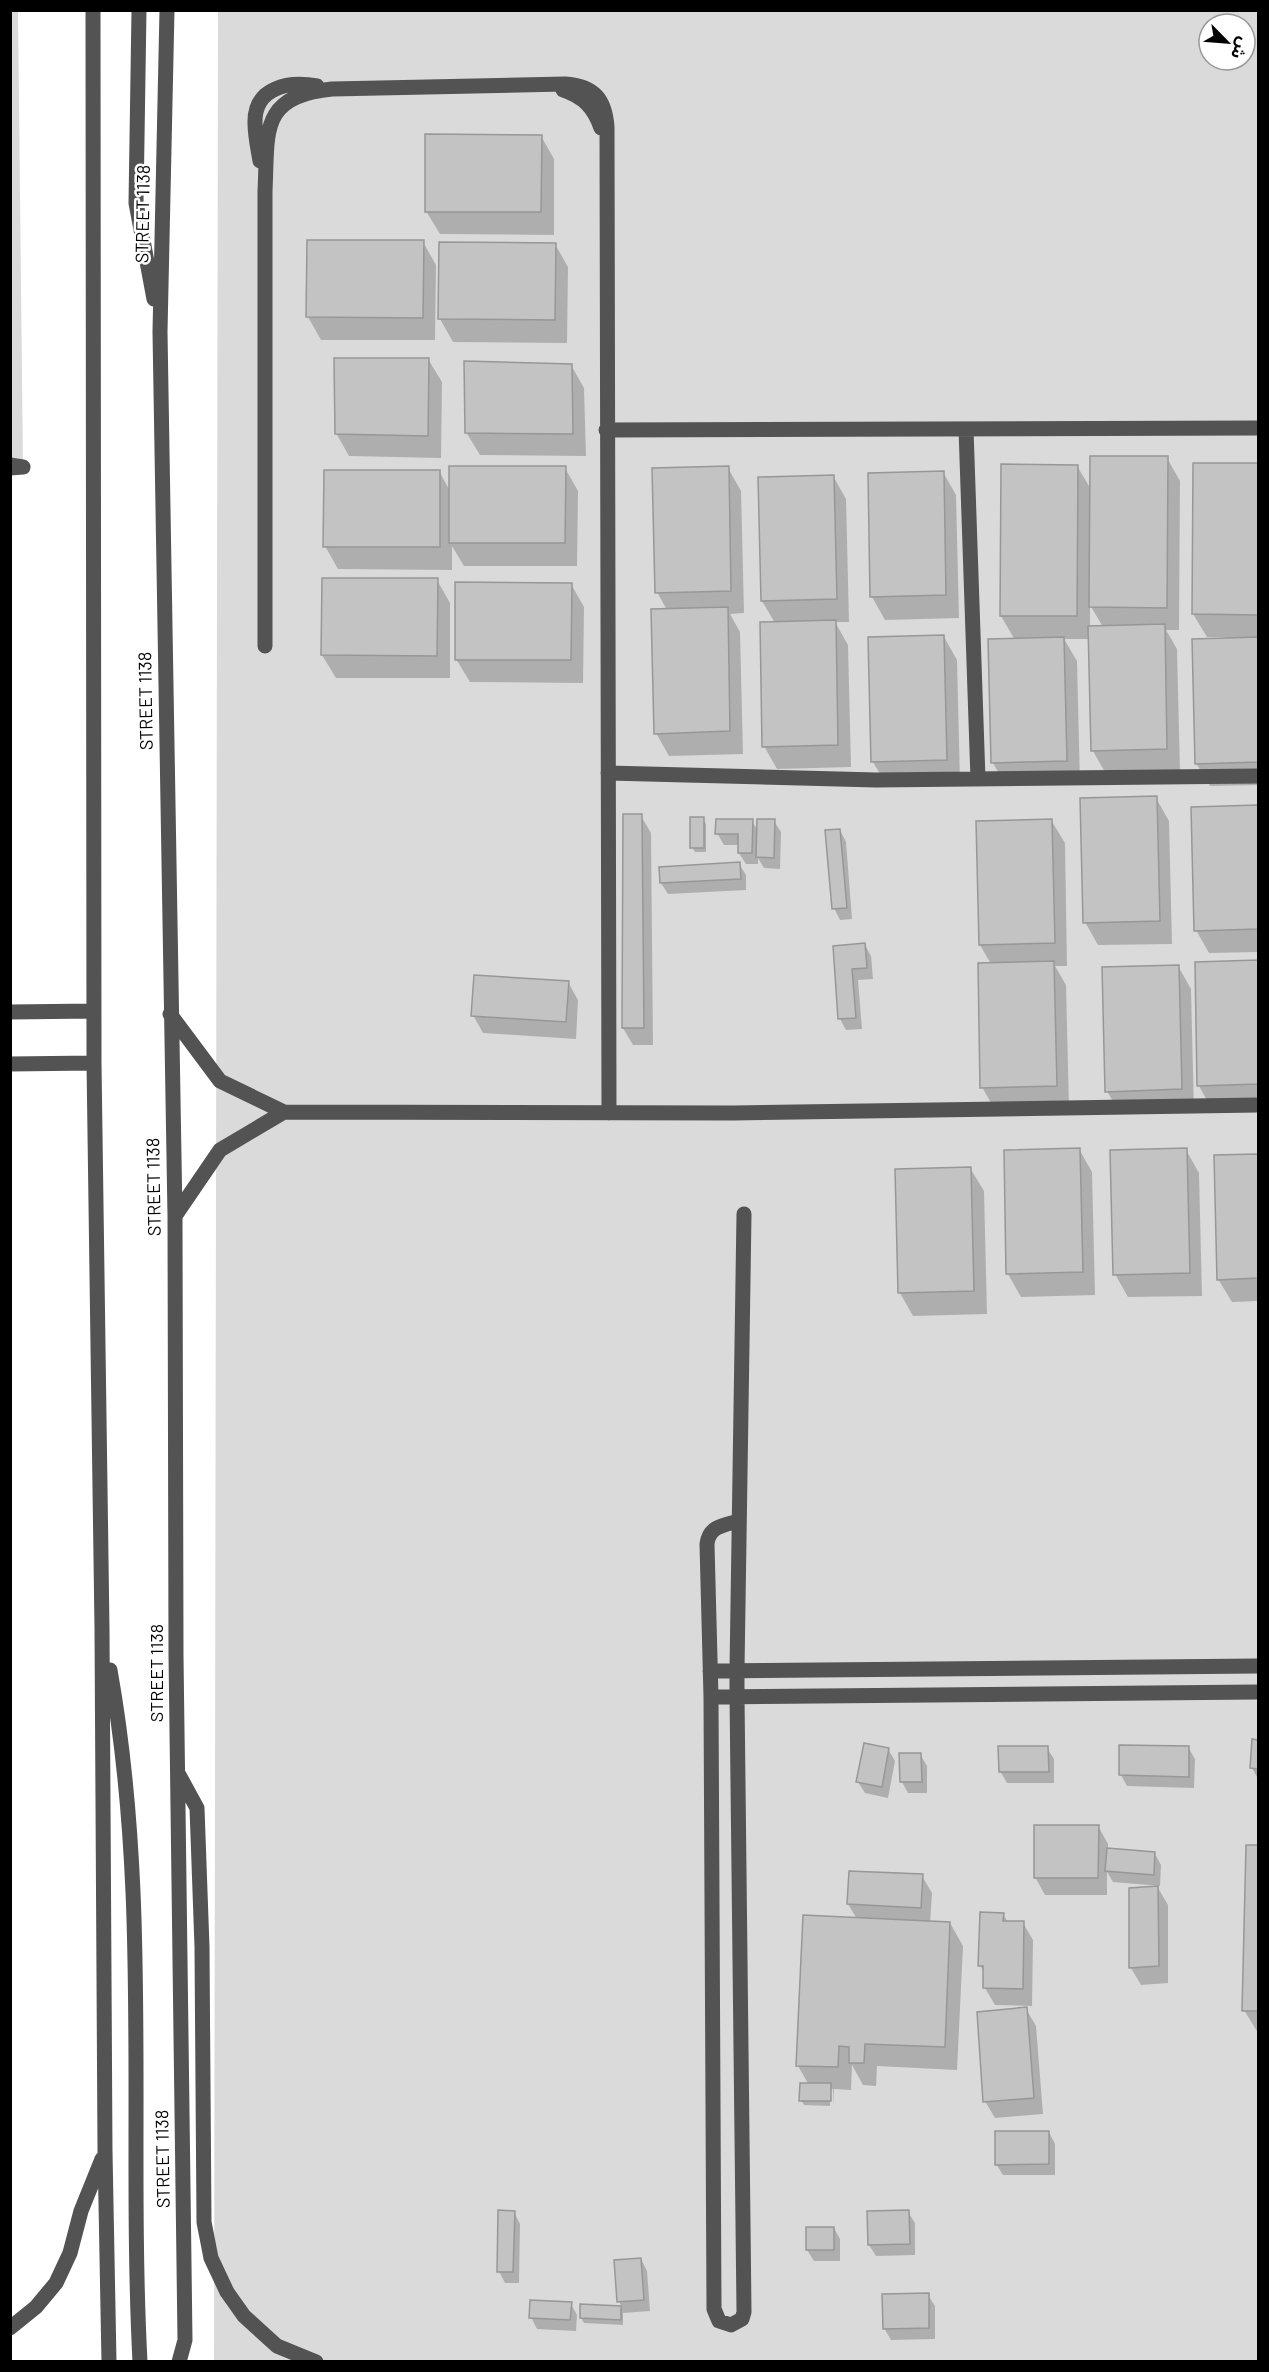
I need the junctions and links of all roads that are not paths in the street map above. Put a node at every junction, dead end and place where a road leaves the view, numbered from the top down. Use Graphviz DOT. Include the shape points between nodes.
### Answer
graph roads {
  1 [pos="93,10"];
  2 [pos="139,10"];
  3 [pos="167,10"];
  4 [pos="160,332"];
  5 [pos="1258,422"];
  6 [pos="1231,427"];
  7 [pos="1258,428"];
  8 [pos="966,429"];
  9 [pos="606,430"];
  10 [pos="265,646"];
  11 [pos="608,773"];
  12 [pos="1258,776"];
  13 [pos="978,779"];
  14 [pos="94,1011"];
  15 [pos="10,1012"];
  16 [pos="170,1014"];
  17 [pos="94,1063"];
  18 [pos="10,1064"];
  19 [pos="1258,1105"];
  20 [pos="284,1112"];
  21 [pos="609,1113"];
  22 [pos="744,1214"];
  23 [pos="175,1216"];
  24 [pos="739,1521"];
  25 [pos="102,1629"];
  26 [pos="1258,1666"];
  27 [pos="737,1670"];
  28 [pos="710,1671"];
  29 [pos="1258,1692"];
  30 [pos="736,1695"];
  31 [pos="711,1697"];
  32 [pos="177,1771"];
  33 [pos="105,2151"];
  34 [pos="10,2328"];
  35 [pos="109,2361"];
  36 [pos="140,2361"];
  37 [pos="179,2361"];
  38 [pos="316,2361"];
  1 -- 14 [label="street"];
  2 -- 4 [label="street" via="136,204"];
  3 -- 4 [label="street, STREET 1138"];
  4 -- 16 [label="street, STREET 1138"];
  5 -- 6 [label="street"];
  6 -- 7 [label="street"];
  6 -- 8 [label="street"];
  8 -- 9 [label="street"];
  8 -- 13 [label="street"];
  9 -- 10 [label="street" via="605,143 587,102 550,86 332,89 291,83 277,87 258,108 254,122 265,191"];
  9 -- 11 [label="street"];
  11 -- 13 [label="street"];
  11 -- 21 [label="street"];
  12 -- 13 [label="street"];
  14 -- 15 [label="street"];
  14 -- 17 [label="street"];
  16 -- 20 [label="street" via="220,1081"];
  16 -- 23 [label="street, STREET 1138"];
  17 -- 18 [label="street"];
  17 -- 25 [label="street"];
  19 -- 21 [label="street"];
  20 -- 21 [label="street"];
  20 -- 23 [label="street" via="220,1150"];
  22 -- 24 [label="street"];
  23 -- 32 [label="street, STREET 1138"];
  24 -- 27 [label="street"];
  24 -- 28 [label="street" via="715,1528 708,1538"];
  25 -- 33 [label="street"];
  25 -- 36 [label="street" via="120,1727 134,1880"];
  26 -- 27 [label="street"];
  27 -- 28 [label="street"];
  27 -- 30 [label="street"];
  28 -- 31 [label="street"];
  29 -- 30 [label="street"];
  30 -- 31 [label="street"];
  30 -- 31 [label="street" via="744,2312 742,2319 731,2325 719,2321 714,2309"];
  32 -- 37 [label="street, STREET 1138" via="185,2340"];
  32 -- 38 [label="street" via="197,1808 204,2222 211,2258 244,2316 278,2346"];
  33 -- 34 [label="street" via="56,2283 36,2307"];
  33 -- 35 [label="street"];
}
